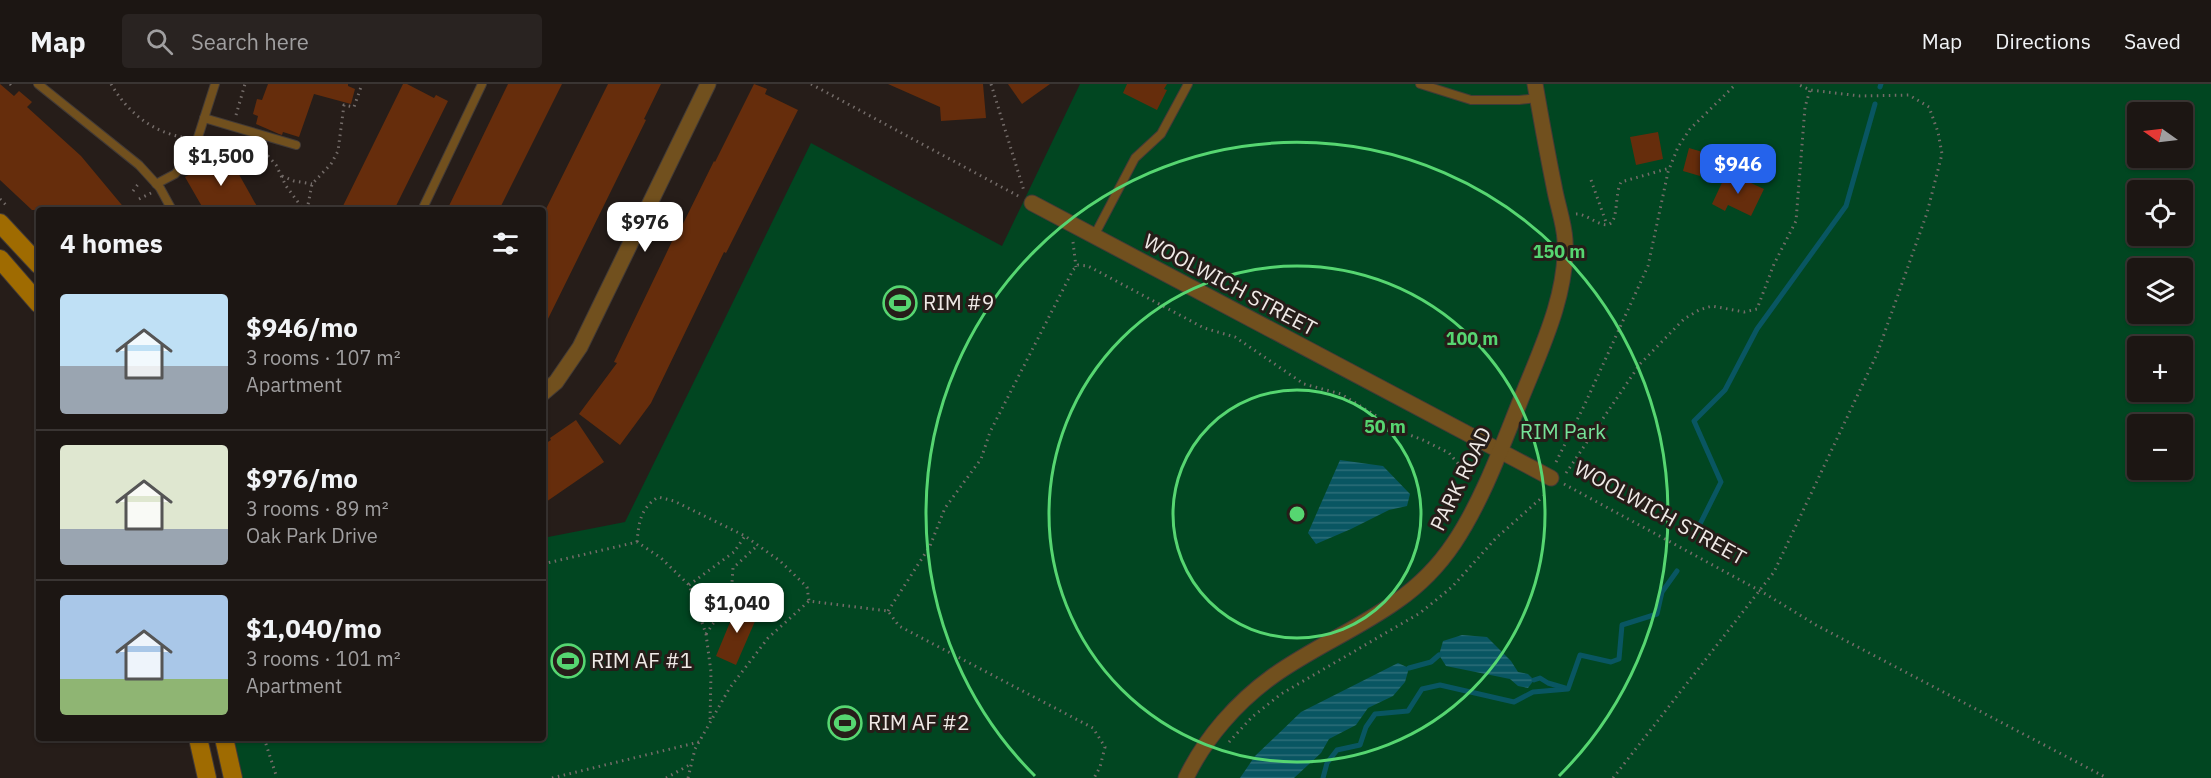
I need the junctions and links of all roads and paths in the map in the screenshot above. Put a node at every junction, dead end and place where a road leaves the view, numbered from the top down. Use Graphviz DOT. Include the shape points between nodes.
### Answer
graph roads {
  1 [pos="38,84"];
  2 [pos="111,84"];
  3 [pos="216,84"];
  4 [pos="362,84"];
  5 [pos="481,84"];
  6 [pos="708,84"];
  7 [pos="811,84"];
  8 [pos="991,84"];
  9 [pos="1188,84"];
  10 [pos="1420,84"];
  11 [pos="1736,84"];
  12 [pos="1797,84"];
  13 [pos="1810,90"];
  14 [pos="1537,91"];
  15 [pos="204,118"];
  16 [pos="189,138"];
  17 [pos="208,139"];
  18 [pos="296,145"];
  19 [pos="1670,168"];
  20 [pos="282,176"];
  21 [pos="1591,180"];
  22 [pos="156,184"];
  23 [pos="312,184"];
  24 [pos="1030,202"];
  25 [pos="170,207"];
  26 [pos="303,207"];
  27 [pos="306,207"];
  28 [pos="423,207"];
  29 [pos="1560,216"];
  30 [pos="0,223"];
  31 [pos="1070,223"];
  32 [pos="1607,225"];
  33 [pos="1094,236"];
  34 [pos="0,258"];
  35 [pos="36,262"];
  36 [pos="1076,267"];
  37 [pos="36,300"];
  38 [pos="546,390"];
  39 [pos="1500,452"];
  40 [pos="1555,480"];
  41 [pos="1485,484"];
  42 [pos="745,536"];
  43 [pos="636,542"];
  44 [pos="758,546"];
  45 [pos="546,563"];
  46 [pos="689,585"];
  47 [pos="1758,590"];
  48 [pos="809,601"];
  49 [pos="888,611"];
  50 [pos="706,634"];
  51 [pos="710,723"];
  52 [pos="199,741"];
  53 [pos="225,741"];
  54 [pos="265,741"];
  55 [pos="699,742"];
  56 [pos="1227,745"];
  57 [pos="692,763"];
  58 [pos="562,777"];
  59 [pos="207,778"];
  60 [pos="233,778"];
  61 [pos="277,778"];
  62 [pos="552,778"];
  63 [pos="666,778"];
  64 [pos="688,778"];
  65 [pos="1094,778"];
  66 [pos="1186,778"];
  67 [pos="1613,778"];
  68 [pos="2107,778"];
  1 -- 22 [label="lane" via="139,165"];
  2 -- 16 [label="path" via="136,116 160,130"];
  3 -- 15 [label="lane"];
  4 -- 23 [label="path" via="354,107 344,105 336,158"];
  5 -- 28 [label="lane"];
  6 -- 38 [label="street" via="580,347"];
  7 -- 24 [label="path"];
  8 -- 24 [label="path"];
  9 -- 33 [label="lane" via="1161,134 1136,158"];
  10 -- 14 [label="lane" via="1471,100 1520,100"];
  11 -- 19 [label="path" via="1690,129"];
  12 -- 13 [label="path"];
  13 -- 40 [label="path" via="1805,107 1796,221 1773,264 1757,309 1744,312 1713,306 1684,320 1640,364"];
  13 -- 47 [label="path" via="1860,96 1909,95 1929,107 1942,154 1927,213 1876,354 1774,572"];
  14 -- 29 [label="street, PARK ROAD"];
  15 -- 18 [label="lane"];
  15 -- 22 [label="lane" via="192,156 175,174"];
  17 -- 20 [label="path" via="268,156"];
  19 -- 32 [label="path" via="1622,182 1617,190 1615,214"];
  19 -- 40 [label="path" via="1648,266 1558,455"];
  20 -- 23 [label="path"];
  20 -- 26 [label="path"];
  21 -- 32 [label="path"];
  22 -- 25 [label="lane"];
  23 -- 27 [label="path"];
  24 -- 31 [label="street, WOOLWICH STREET"];
  29 -- 32 [label="path" via="1586,215"];
  29 -- 39 [label="street, PARK ROAD" via="1565,239 1562,284"];
  30 -- 35 [label="street"];
  31 -- 33 [label="street, WOOLWICH STREET"];
  31 -- 36 [label="path"];
  33 -- 39 [label="street, WOOLWICH STREET"];
  34 -- 37 [label="street"];
  36 -- 41 [label="path" via="1088,266 1204,328 1235,338 1305,384 1341,394 1402,432 1449,453 1468,475"];
  36 -- 49 [label="path" via="990,432 981,459 945,508 930,546"];
  39 -- 40 [label="street, WOOLWICH STREET"];
  39 -- 41 [label="street, PARK ROAD"];
  40 -- 47 [label="path, WOOLWICH STREET"];
  40 -- 56 [label="path" via="1434,602 1281,694 1252,717"];
  41 -- 66 [label="street, PARK ROAD" via="1455,542 1422,582 1364,623 1274,675 1247,697 1195,757"];
  42 -- 43 [label="path" via="658,497 640,515"];
  42 -- 44 [label="path"];
  42 -- 46 [label="path" via="734,552"];
  43 -- 45 [label="path"];
  43 -- 46 [label="path" via="661,558"];
  44 -- 48 [label="path" via="807,587"];
  44 -- 50 [label="path" via="734,568 732,597"];
  46 -- 50 [label="path"];
  47 -- 67 [label="path"];
  47 -- 68 [label="path, WOOLWICH STREET" via="1816,625"];
  48 -- 49 [label="path"];
  48 -- 51 [label="path" via="768,638 729,689"];
  49 -- 65 [label="path" via="899,626 1093,728 1105,747"];
  50 -- 51 [label="path" via="711,672"];
  51 -- 55 [label="path"];
  52 -- 59 [label="street"];
  53 -- 60 [label="street"];
  54 -- 61 [label="path"];
  55 -- 57 [label="path"];
  55 -- 58 [label="path"];
  57 -- 63 [label="path"];
  57 -- 64 [label="path"];
  58 -- 62 [label="path"];
}
